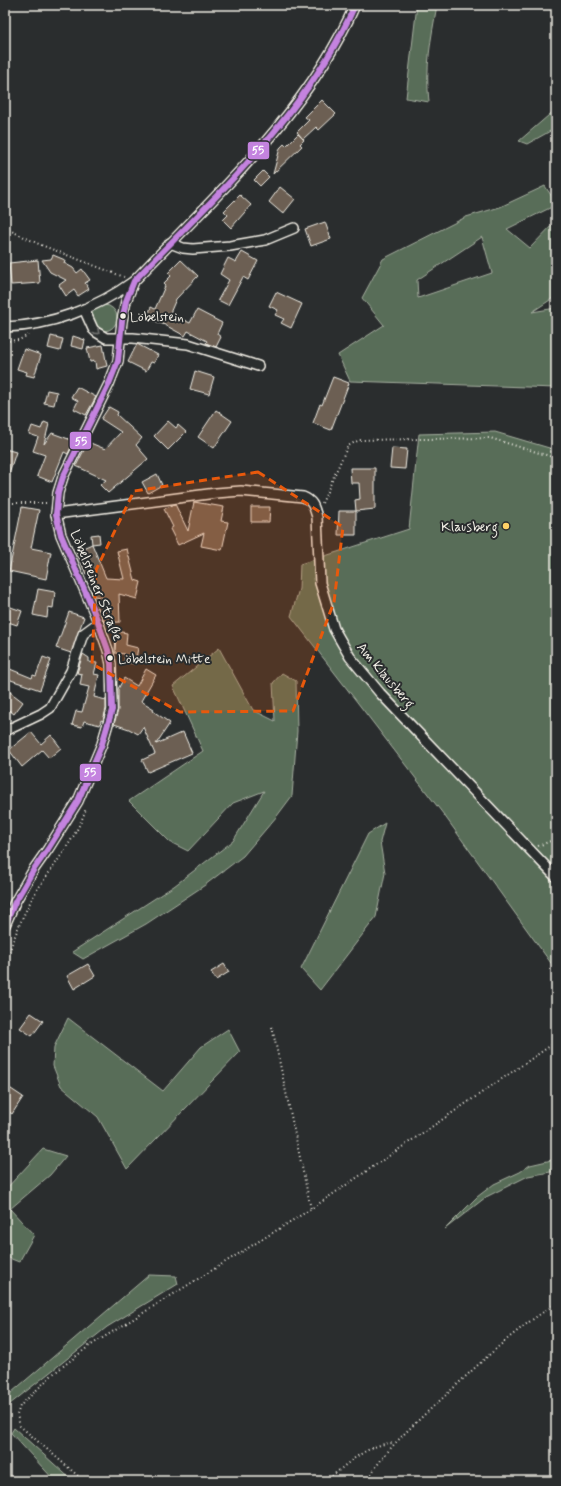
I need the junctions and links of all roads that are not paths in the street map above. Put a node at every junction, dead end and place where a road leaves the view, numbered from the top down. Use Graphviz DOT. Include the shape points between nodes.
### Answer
graph roads {
  1 [pos="355,5"];
  2 [pos="294,228"];
  3 [pos="170,244"];
  4 [pos="134,281"];
  5 [pos="84,310"];
  6 [pos="5,327"];
  7 [pos="121,338"];
  8 [pos="258,366"];
  9 [pos="56,514"];
  10 [pos="98,623"];
  11 [pos="5,731"];
  12 [pos="556,877"];
  13 [pos="5,925"];
  1 -- 3 [label="street, Löbelsteiner Straße" via="326,61 288,114 258,151"];
  2 -- 3 [label="street" via="265,240 230,246 193,249"];
  3 -- 4 [label="street, Löbelsteiner Straße"];
  4 -- 5 [label="street"];
  4 -- 7 [label="street, Löbelsteiner Straße" via="126,301"];
  5 -- 6 [label="street" via="43,322"];
  5 -- 7 [label="street, one-way" via="88,322 96,332 106,338"];
  7 -- 8 [label="street" via="188,344"];
  7 -- 9 [label="street, Löbelsteiner Straße" via="118,361 109,384 62,477"];
  9 -- 10 [label="street, Löbelsteiner Straße" via="61,535"];
  9 -- 12 [label="street, Am Klausberg" via="241,491 303,496 309,500 317,517 320,583 334,629 350,657 380,693"];
  10 -- 11 [label="street" via="83,634 71,671 50,708"];
  10 -- 13 [label="street, Löbelsteiner Straße" via="108,650 110,664 112,710 107,728 78,801 34,869"];
}
